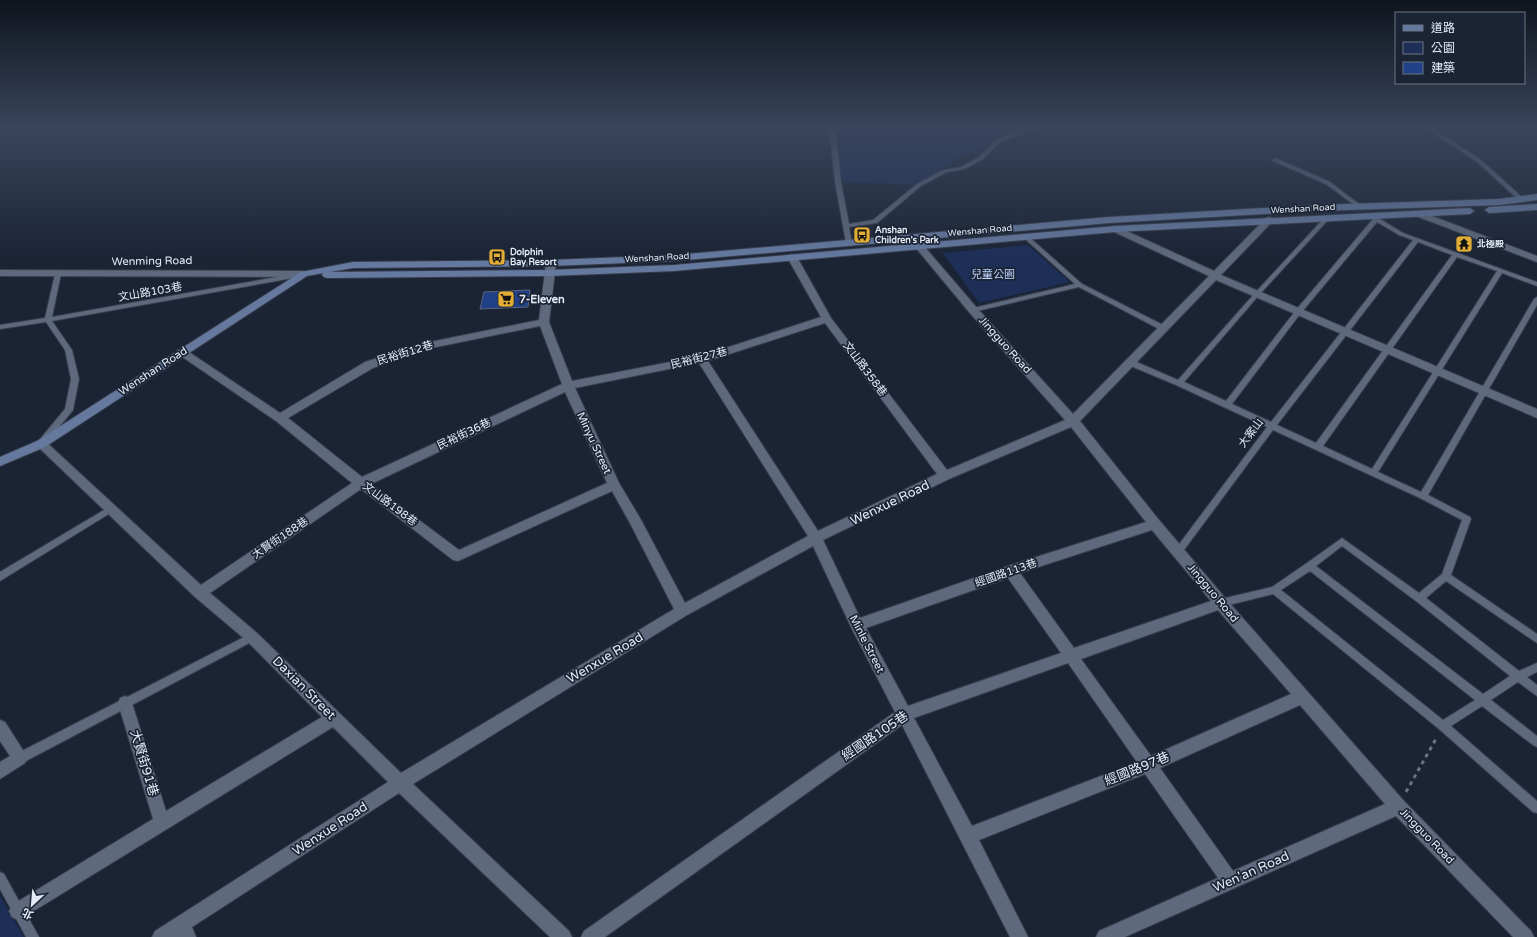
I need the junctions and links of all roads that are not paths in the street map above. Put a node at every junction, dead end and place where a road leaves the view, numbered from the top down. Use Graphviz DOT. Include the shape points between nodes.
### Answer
graph roads {
  1 [pos="837,171"];
  2 [pos="947,171"];
  3 [pos="1300,171"];
  4 [pos="1490,171"];
  5 [pos="1537,197"];
  6 [pos="1521,199"];
  7 [pos="1360,207"];
  8 [pos="1537,207"];
  9 [pos="1419,214"];
  10 [pos="1373,217"];
  11 [pos="1327,218"];
  12 [pos="1269,220"];
  13 [pos="1112,225"];
  14 [pos="846,226"];
  15 [pos="1026,237"];
  16 [pos="1416,240"];
  17 [pos="916,241"];
  18 [pos="849,243"];
  19 [pos="1456,254"];
  20 [pos="792,257"];
  21 [pos="1537,259"];
  22 [pos="550,268"];
  23 [pos="1500,271"];
  24 [pos="0,273"];
  25 [pos="58,274"];
  26 [pos="304,274"];
  27 [pos="1216,276"];
  28 [pos="1537,284"];
  29 [pos="1080,285"];
  30 [pos="1257,294"];
  31 [pos="1537,298"];
  32 [pos="973,310"];
  33 [pos="1298,312"];
  34 [pos="827,319"];
  35 [pos="48,320"];
  36 [pos="544,322"];
  37 [pos="0,327"];
  38 [pos="1163,328"];
  39 [pos="1346,332"];
  40 [pos="1388,350"];
  41 [pos="182,352"];
  42 [pos="702,359"];
  43 [pos="1129,362"];
  44 [pos="1437,371"];
  45 [pos="1179,383"];
  46 [pos="568,386"];
  47 [pos="1484,391"];
  48 [pos="1227,405"];
  49 [pos="1537,414"];
  50 [pos="280,418"];
  51 [pos="1072,421"];
  52 [pos="1272,426"];
  53 [pos="41,444"];
  54 [pos="1318,447"];
  55 [pos="0,462"];
  56 [pos="1373,473"];
  57 [pos="945,476"];
  58 [pos="361,483"];
  59 [pos="614,486"];
  60 [pos="1423,496"];
  61 [pos="109,510"];
  62 [pos="1155,524"];
  63 [pos="816,538"];
  64 [pos="1178,552"];
  65 [pos="1310,566"];
  66 [pos="1011,571"];
  67 [pos="1446,576"];
  68 [pos="0,577"];
  69 [pos="1274,590"];
  70 [pos="200,593"];
  71 [pos="1419,598"];
  72 [pos="1221,603"];
  73 [pos="682,611"];
  74 [pos="857,625"];
  75 [pos="252,637"];
  76 [pos="1537,639"];
  77 [pos="1070,655"];
  78 [pos="1537,667"];
  79 [pos="1517,677"];
  80 [pos="1537,691"];
  81 [pos="1303,696"];
  82 [pos="1482,701"];
  83 [pos="125,703"];
  84 [pos="903,715"];
  85 [pos="334,718"];
  86 [pos="1443,726"];
  87 [pos="0,727"];
  88 [pos="1537,742"];
  89 [pos="20,758"];
  90 [pos="1149,765"];
  91 [pos="0,771"];
  92 [pos="400,783"];
  93 [pos="1398,807"];
  94 [pos="1537,808"];
  95 [pos="162,823"];
  96 [pos="968,836"];
  97 [pos="0,878"];
  98 [pos="1230,881"];
  99 [pos="18,911"];
  100 [pos="185,931"];
  101 [pos="33,937"];
  102 [pos="161,937"];
  103 [pos="563,937"];
  104 [pos="590,937"];
  105 [pos="1019,937"];
  106 [pos="1105,937"];
  107 [pos="1525,937"];
  1 -- 14 [label="lane"];
  2 -- 14 [label="lane" via="920,185 875,222"];
  3 -- 7 [label="lane" via="1328,183"];
  4 -- 6 [label="lane"];
  5 -- 6 [label="main road, Wenshan Road"];
  6 -- 7 [label="main road, Wenshan Road"];
  7 -- 10 [label="main road"];
  7 -- 13 [label="main road, Wenshan Road"];
  8 -- 9 [label="main road, Wenshan Road"];
  9 -- 10 [label="main road, Wenshan Road"];
  9 -- 21 [label="street"];
  10 -- 11 [label="main road, Wenshan Road"];
  10 -- 16 [label="lane" via="1400,234"];
  10 -- 33 [label="lane"];
  11 -- 12 [label="main road, Wenshan Road"];
  11 -- 30 [label="lane"];
  12 -- 13 [label="main road, Wenshan Road"];
  12 -- 27 [label="street"];
  13 -- 15 [label="main road, Wenshan Road"];
  13 -- 17 [label="main road, Wenshan Road"];
  13 -- 27 [label="street" via="1177,260"];
  14 -- 18 [label="lane"];
  15 -- 17 [label="main road, Wenshan Road"];
  15 -- 29 [label="lane"];
  16 -- 19 [label="lane"];
  16 -- 39 [label="lane, 大案山"];
  17 -- 18 [label="main road, Wenshan Road"];
  17 -- 20 [label="main road, Wenshan Road"];
  17 -- 32 [label="street, Jingguo Road"];
  18 -- 22 [label="main road, Wenshan Road"];
  19 -- 23 [label="lane"];
  19 -- 40 [label="lane"];
  20 -- 22 [label="main road, Wenshan Road" via="674,268"];
  20 -- 34 [label="street, 文山路358巷"];
  22 -- 26 [label="main road, Wenshan Road" via="346,276"];
  22 -- 36 [label="street, Minyu Street"];
  23 -- 28 [label="lane"];
  23 -- 44 [label="lane"];
  24 -- 25 [label="street, Wenming Road"];
  25 -- 26 [label="street, Wenming Road"];
  25 -- 35 [label="lane"];
  26 -- 35 [label="lane, 文山路103巷"];
  26 -- 41 [label="main road, Wenshan Road"];
  27 -- 30 [label="street"];
  27 -- 38 [label="street"];
  29 -- 32 [label="lane"];
  29 -- 38 [label="lane"];
  30 -- 33 [label="street"];
  30 -- 45 [label="lane"];
  31 -- 47 [label="lane"];
  32 -- 51 [label="street, Jingguo Road"];
  33 -- 39 [label="street"];
  33 -- 48 [label="lane"];
  34 -- 42 [label="street, 民裕街27巷"];
  34 -- 57 [label="street, 文山路358巷"];
  35 -- 37 [label="lane, 文山路103巷"];
  35 -- 53 [label="lane" via="68,350 75,379 69,410"];
  36 -- 46 [label="street, Minyu Street"];
  36 -- 50 [label="street, 民裕街12巷" via="420,348 369,365"];
  38 -- 43 [label="street"];
  39 -- 40 [label="street"];
  39 -- 52 [label="lane, 大案山"];
  40 -- 44 [label="street"];
  40 -- 54 [label="lane"];
  41 -- 50 [label="street, 文山路198巷"];
  41 -- 53 [label="main road, Wenshan Road"];
  42 -- 46 [label="street, 民裕街27巷"];
  42 -- 63 [label="street, Minle Street"];
  43 -- 45 [label="lane"];
  43 -- 51 [label="street"];
  44 -- 47 [label="street"];
  44 -- 56 [label="lane"];
  45 -- 48 [label="lane"];
  46 -- 58 [label="street, 民裕街36巷"];
  46 -- 59 [label="street, Minyu Street"];
  47 -- 49 [label="street"];
  47 -- 60 [label="lane"];
  48 -- 52 [label="lane"];
  50 -- 58 [label="street, 文山路198巷"];
  51 -- 57 [label="street, Wenxue Road"];
  51 -- 62 [label="street, Jingguo Road"];
  52 -- 54 [label="lane"];
  52 -- 64 [label="lane, 大案山"];
  53 -- 55 [label="main road, Wenshan Road"];
  53 -- 61 [label="street, Daxian Street"];
  54 -- 56 [label="lane"];
  56 -- 60 [label="lane"];
  57 -- 63 [label="street, Wenxue Road"];
  58 -- 59 [label="street, 文山路198巷" via="458,556"];
  58 -- 70 [label="street, 大賢街188巷"];
  59 -- 73 [label="street, Minyu Street" via="636,522"];
  60 -- 67 [label="lane" via="1467,519"];
  61 -- 68 [label="lane"];
  61 -- 70 [label="street, Daxian Street"];
  62 -- 64 [label="street, Jingguo Road"];
  62 -- 66 [label="street, 經國路113巷"];
  63 -- 73 [label="street, Wenxue Road"];
  63 -- 74 [label="street, Minle Street"];
  64 -- 72 [label="street, Jingguo Road"];
  65 -- 69 [label="lane"];
  65 -- 71 [label="lane" via="1342,541"];
  65 -- 82 [label="lane"];
  66 -- 74 [label="street, 經國路113巷"];
  66 -- 77 [label="street"];
  67 -- 71 [label="lane"];
  67 -- 76 [label="lane"];
  69 -- 72 [label="lane"];
  69 -- 86 [label="lane"];
  70 -- 75 [label="street, Daxian Street"];
  71 -- 79 [label="lane"];
  72 -- 77 [label="street, 經國路105巷"];
  72 -- 81 [label="street, Jingguo Road"];
  73 -- 92 [label="street, Wenxue Road"];
  74 -- 84 [label="street, Minle Street"];
  75 -- 83 [label="lane"];
  75 -- 85 [label="street, Daxian Street"];
  77 -- 84 [label="street, 經國路105巷"];
  77 -- 90 [label="street"];
  78 -- 79 [label="lane"];
  79 -- 80 [label="lane"];
  79 -- 82 [label="lane"];
  81 -- 90 [label="street, 經國路97巷"];
  81 -- 93 [label="street, Jingguo Road"];
  82 -- 86 [label="lane"];
  82 -- 88 [label="lane"];
  83 -- 89 [label="lane"];
  83 -- 95 [label="street, 大賢街91巷"];
  84 -- 96 [label="street, Minle Street"];
  84 -- 104 [label="street, 經國路105巷"];
  85 -- 92 [label="street, Daxian Street"];
  85 -- 95 [label="street"];
  86 -- 94 [label="lane"];
  87 -- 89 [label="street"];
  89 -- 91 [label="street"];
  90 -- 96 [label="street, 經國路97巷"];
  90 -- 98 [label="street"];
  92 -- 100 [label="street, Wenxue Road"];
  92 -- 103 [label="street, Daxian Street"];
  93 -- 98 [label="street, Wen'an Road"];
  93 -- 107 [label="street, Jingguo Road"];
  95 -- 99 [label="street"];
  96 -- 105 [label="street, Minle Street"];
  97 -- 99 [label="lane"];
  98 -- 106 [label="street, Wen'an Road"];
  99 -- 101 [label="lane"];
  100 -- 102 [label="street, Wenxue Road"];
}
